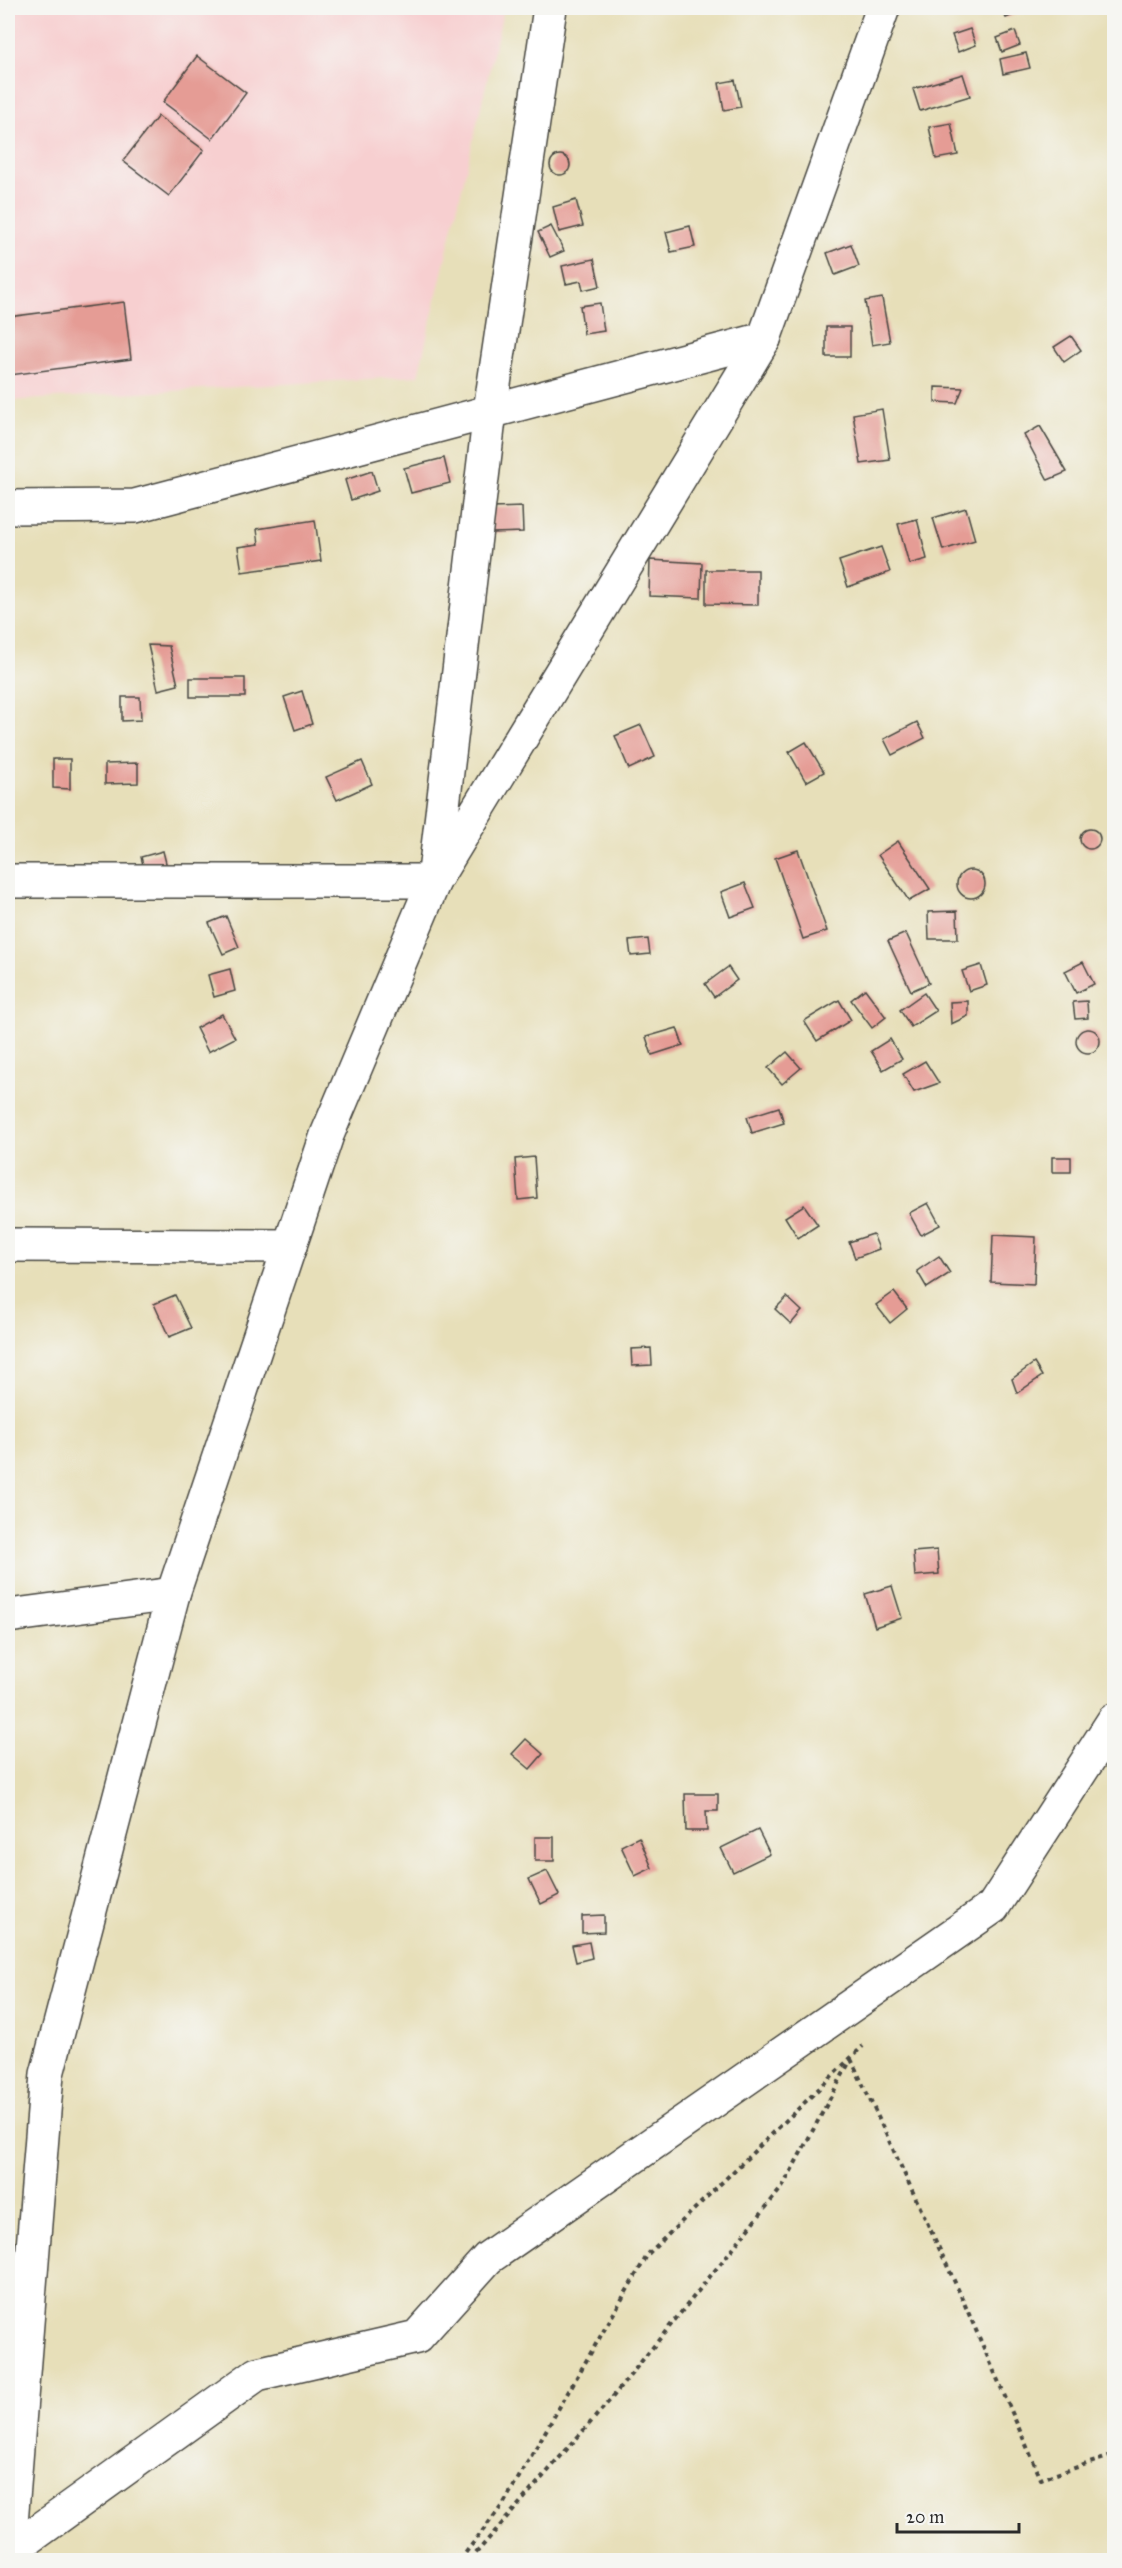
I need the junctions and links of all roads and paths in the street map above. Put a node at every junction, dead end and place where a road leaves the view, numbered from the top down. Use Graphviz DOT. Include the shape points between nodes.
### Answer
graph roads {
  1 [pos="550,8"];
  2 [pos="883,8"];
  3 [pos="764,339"];
  4 [pos="490,411"];
  5 [pos="8,507"];
  6 [pos="8,881"];
  7 [pos="434,881"];
  8 [pos="8,1245"];
  9 [pos="290,1246"];
  10 [pos="173,1594"];
  11 [pos="8,1616"];
  12 [pos="1114,1720"];
  13 [pos="866,2042"];
  14 [pos="851,2059"];
  15 [pos="1114,2455"];
  16 [pos="8,2553"];
  17 [pos="8,2560"];
  18 [pos="460,2560"];
  19 [pos="470,2560"];
  1 -- 4 [label="street"];
  2 -- 3 [label="street"];
  3 -- 4 [label="street"];
  3 -- 7 [label="street"];
  4 -- 5 [label="street" via="135,506"];
  4 -- 7 [label="street"];
  6 -- 7 [label="street"];
  7 -- 9 [label="street" via="327,1135"];
  8 -- 9 [label="street"];
  9 -- 10 [label="street"];
  10 -- 11 [label="street"];
  10 -- 16 [label="street" via="46,2074"];
  12 -- 16 [label="street" via="993,1907 488,2258 417,2337 257,2374"];
  13 -- 14 [label="path"];
  14 -- 15 [label="path" via="1041,2479"];
  14 -- 18 [label="path" via="648,2254 504,2503"];
  14 -- 19 [label="path" via="783,2186 611,2399"];
  16 -- 17 [label="street"];
}
